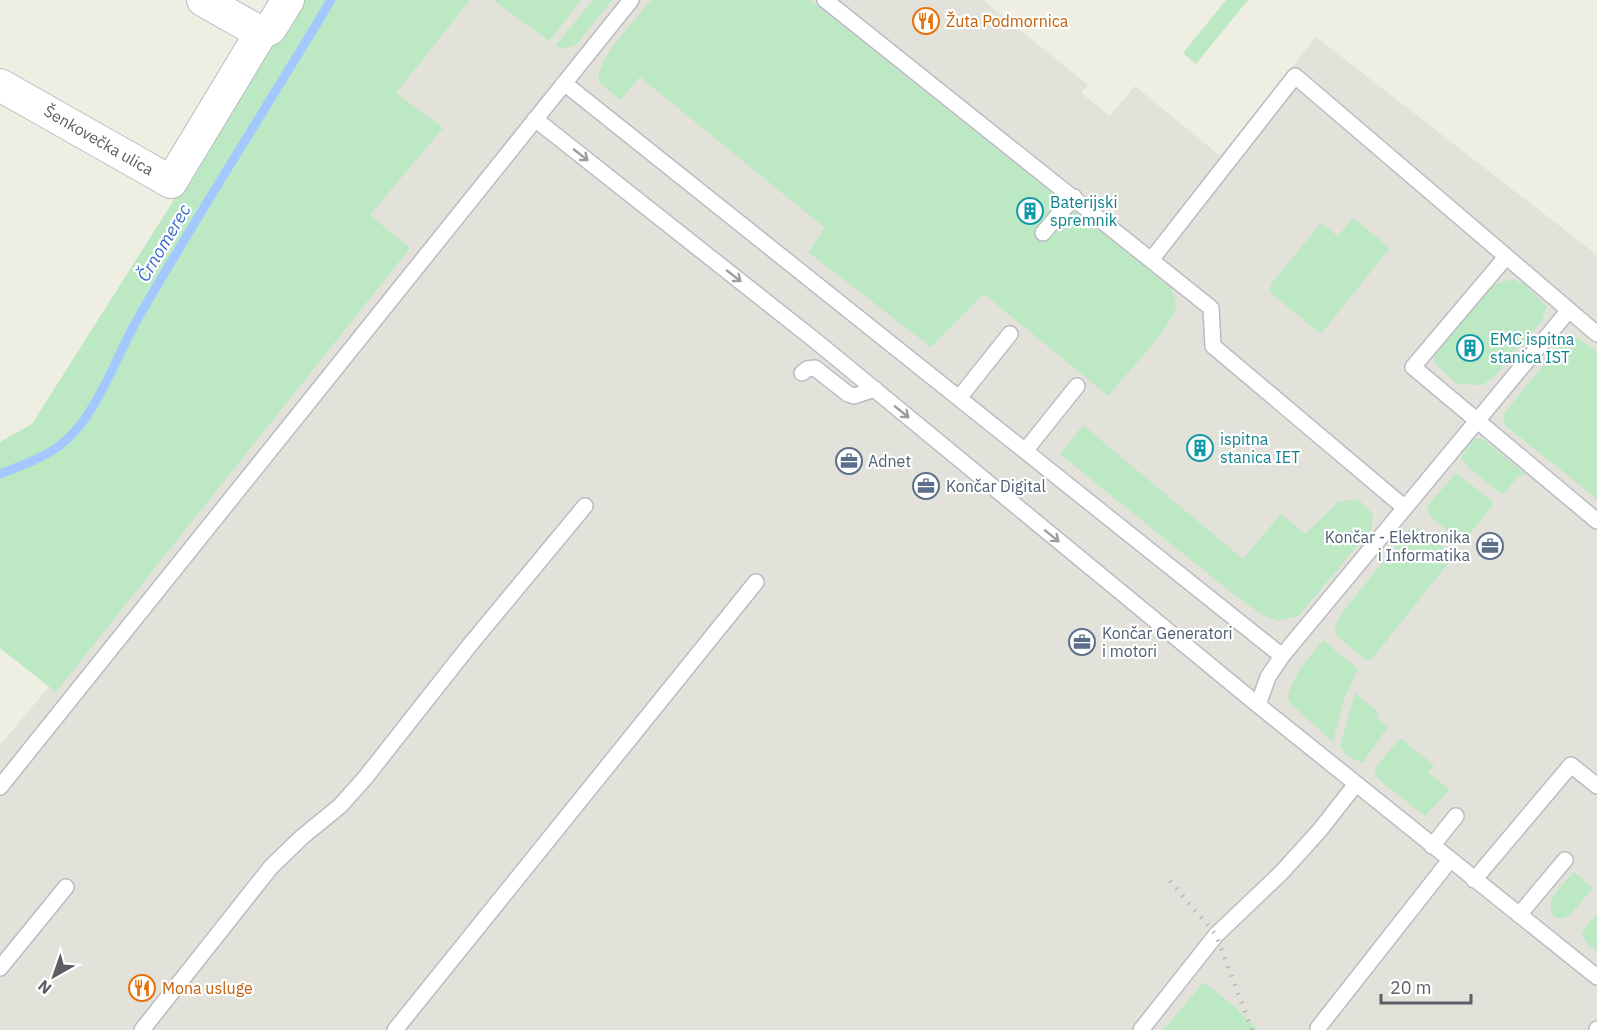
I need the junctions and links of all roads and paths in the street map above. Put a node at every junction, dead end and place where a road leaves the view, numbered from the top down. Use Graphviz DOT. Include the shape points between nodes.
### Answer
graph roads {
  1 [pos="203,0"];
  2 [pos="288,0"];
  3 [pos="631,0"];
  4 [pos="825,0"];
  5 [pos="261,33"];
  6 [pos="564,83"];
  7 [pos="0,85"];
  8 [pos="535,119"];
  9 [pos="1074,197"];
  10 [pos="1043,233"];
  11 [pos="1506,256"];
  12 [pos="1151,260"];
  13 [pos="1569,310"];
  14 [pos="1010,334"];
  15 [pos="1597,334"];
  16 [pos="802,373"];
  17 [pos="1077,386"];
  18 [pos="874,389"];
  19 [pos="959,398"];
  20 [pos="1477,421"];
  21 [pos="1025,451"];
  22 [pos="585,506"];
  23 [pos="1405,508"];
  24 [pos="1597,521"];
  25 [pos="756,582"];
  26 [pos="1282,656"];
  27 [pos="1258,705"];
  28 [pos="1356,784"];
  29 [pos="1597,786"];
  30 [pos="0,787"];
  31 [pos="1456,816"];
  32 [pos="1432,846"];
  33 [pos="1450,860"];
  34 [pos="1565,860"];
  35 [pos="1474,880"];
  36 [pos="66,887"];
  37 [pos="1520,915"];
  38 [pos="0,968"];
  39 [pos="1597,976"];
  40 [pos="1318,1028"];
  41 [pos="142,1030"];
  42 [pos="395,1030"];
  43 [pos="1141,1030"];
  1 -- 5 [label="street"];
  2 -- 5 [label="street, Šenkovečka ulica" via="270,29"];
  3 -- 6 [label="lane"];
  4 -- 9 [label="lane"];
  5 -- 7 [label="street, Šenkovečka ulica" via="171,182"];
  6 -- 8 [label="lane"];
  6 -- 19 [label="lane"];
  8 -- 18 [label="lane, one-way"];
  8 -- 30 [label="lane"];
  9 -- 10 [label="lane"];
  9 -- 12 [label="lane"];
  11 -- 12 [label="lane" via="1295,76"];
  11 -- 13 [label="lane"];
  11 -- 20 [label="lane" via="1413,367"];
  12 -- 23 [label="lane" via="1211,308 1213,346"];
  13 -- 15 [label="lane"];
  13 -- 20 [label="lane"];
  14 -- 19 [label="lane"];
  16 -- 18 [label="lane" via="815,368 854,396"];
  17 -- 21 [label="lane"];
  18 -- 27 [label="lane, one-way"];
  19 -- 21 [label="lane"];
  20 -- 23 [label="lane"];
  20 -- 24 [label="lane"];
  21 -- 26 [label="lane"];
  22 -- 41 [label="lane" via="365,778 340,806 271,867"];
  23 -- 26 [label="lane"];
  25 -- 42 [label="lane"];
  26 -- 27 [label="lane" via="1268,677"];
  27 -- 28 [label="lane"];
  28 -- 32 [label="lane"];
  28 -- 43 [label="lane" via="1304,848 1216,935"];
  29 -- 35 [label="lane" via="1571,765"];
  31 -- 32 [label="lane"];
  32 -- 33 [label="lane"];
  33 -- 35 [label="lane"];
  33 -- 40 [label="lane"];
  34 -- 37 [label="lane"];
  35 -- 37 [label="lane"];
  36 -- 38 [label="lane"];
  37 -- 39 [label="lane"];
}
